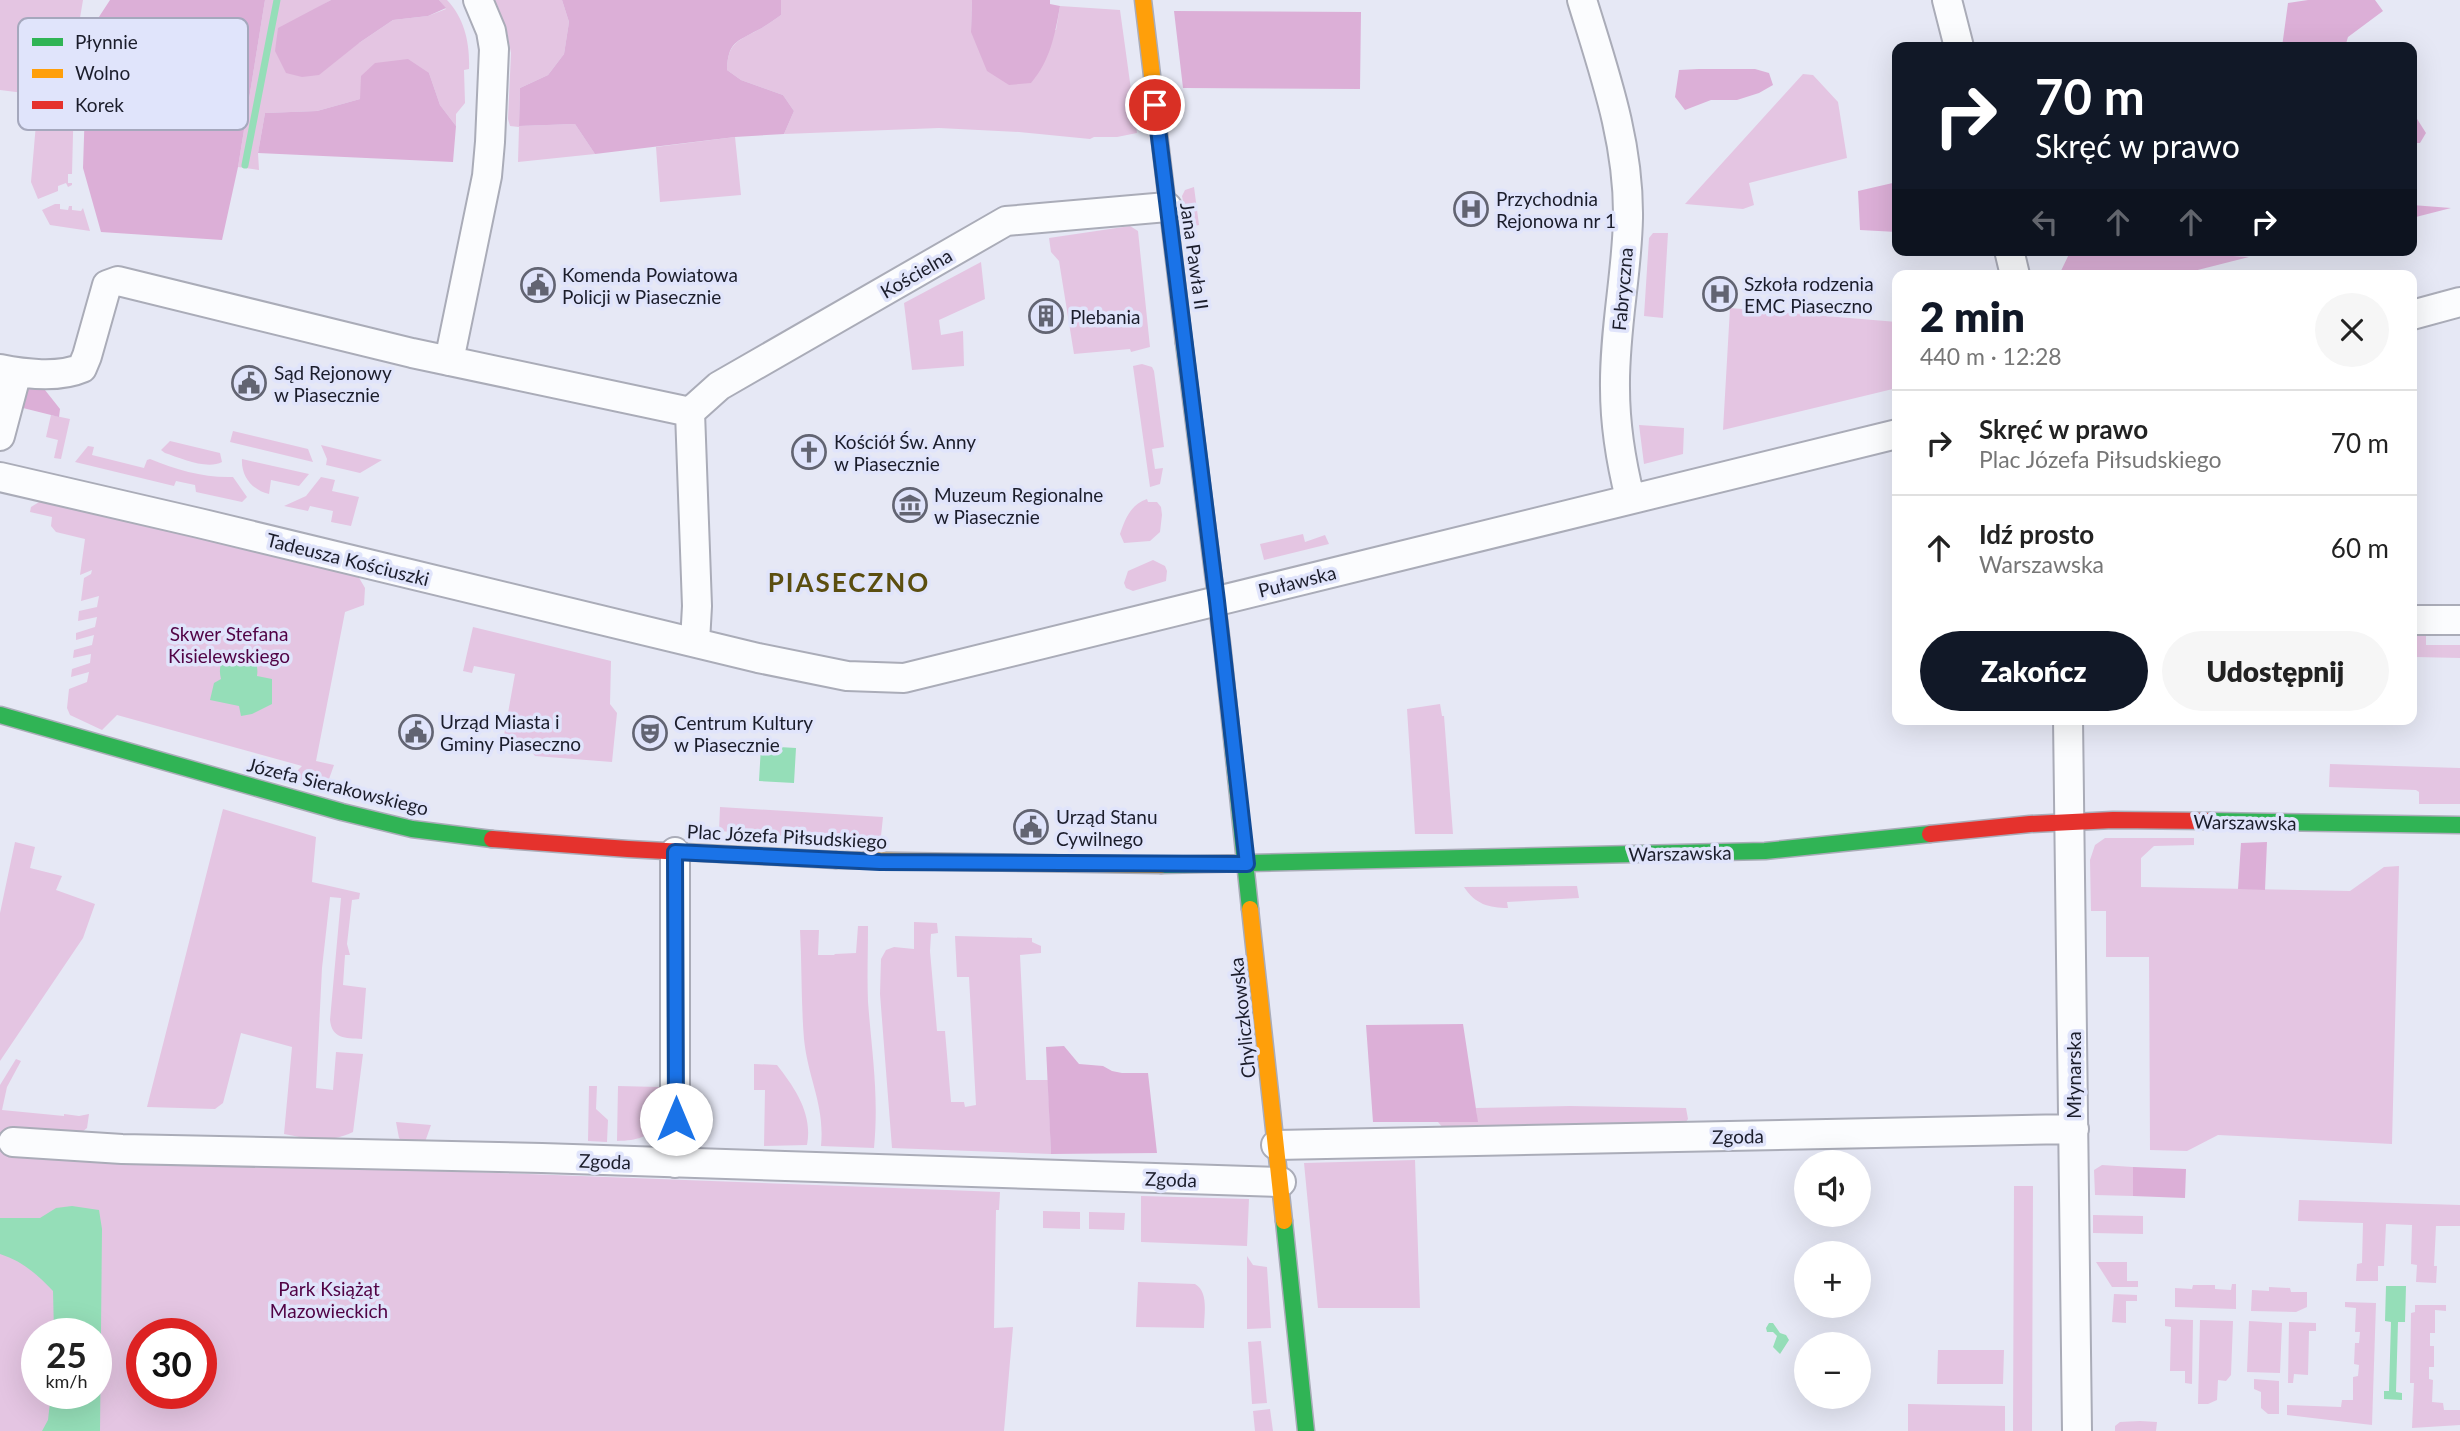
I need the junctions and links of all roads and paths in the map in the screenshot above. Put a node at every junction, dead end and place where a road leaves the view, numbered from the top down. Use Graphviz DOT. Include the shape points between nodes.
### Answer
graph roads {
  1 [pos="478,0"];
  2 [pos="1143,0"];
  3 [pos="1582,0"];
  4 [pos="1947,0"];
  5 [pos="1958,42"];
  6 [pos="1167,207"];
  7 [pos="2460,302"];
  8 [pos="2417,313"];
  9 [pos="449,361"];
  10 [pos="9,370"];
  11 [pos="690,412"];
  12 [pos="1892,435"];
  13 [pos="0,436"];
  14 [pos="0,477"];
  15 [pos="1630,498"];
  16 [pos="1217,601"];
  17 [pos="2417,620"];
  18 [pos="2460,620"];
  19 [pos="695,642"];
  20 [pos="0,715"];
  21 [pos="2068,725"];
  22 [pos="2068,822"];
  23 [pos="2460,825"];
  24 [pos="675,852"];
  25 [pos="898,863"];
  26 [pos="1247,864"];
  27 [pos="2074,1129"];
  28 [pos="13,1142"];
  29 [pos="1276,1145"];
  30 [pos="675,1163"];
  31 [pos="1281,1182"];
  32 [pos="1306,1431"];
  33 [pos="2077,1431"];
  1 -- 9 [label="street" via="494,49 490,142"];
  2 -- 6 [label="street, Jana Pawła II"];
  3 -- 15 [label="street, Fabryczna" via="1617,114 1626,172 1628,219 1615,386"];
  4 -- 5 [label="street"];
  6 -- 11 [label="street, Kościelna" via="1006,221 719,386"];
  6 -- 16 [label="street, Jana Pawła II"];
  7 -- 8 [label="street"];
  9 -- 10 [label="street" via="118,281 107,285 82,368 71,372"];
  9 -- 11 [label="street"];
  10 -- 13 [label="street"];
  11 -- 19 [label="street"];
  12 -- 15 [label="street, Puławska"];
  14 -- 19 [label="street, Tadeusza Kościuszki"];
  15 -- 16 [label="street, Puławska"];
  16 -- 19 [label="street, Puławska" via="904,678 846,676"];
  16 -- 26 [label="street, Chyliczkowska"];
  17 -- 18 [label="street"];
  20 -- 24 [label="street, Józefa Sierakowskiego" via="412,829"];
  21 -- 22 [label="street, Młynarska"];
  22 -- 23 [label="street, Warszawska"];
  22 -- 26 [label="street, Warszawska" via="1765,851"];
  22 -- 27 [label="street, Młynarska"];
  24 -- 25 [label="street, Plac Józefa Piłsudskiego"];
  24 -- 30 [label="street"];
  25 -- 26 [label="street, Warszawska"];
  26 -- 29 [label="street, Chyliczkowska"];
  27 -- 29 [label="street, Zgoda"];
  27 -- 33 [label="street, Młynarska"];
  28 -- 30 [label="street, Zgoda" via="122,1149"];
  29 -- 31 [label="street, Chyliczkowska"];
  30 -- 31 [label="street, Zgoda"];
  31 -- 32 [label="street, Chyliczkowska"];
}
